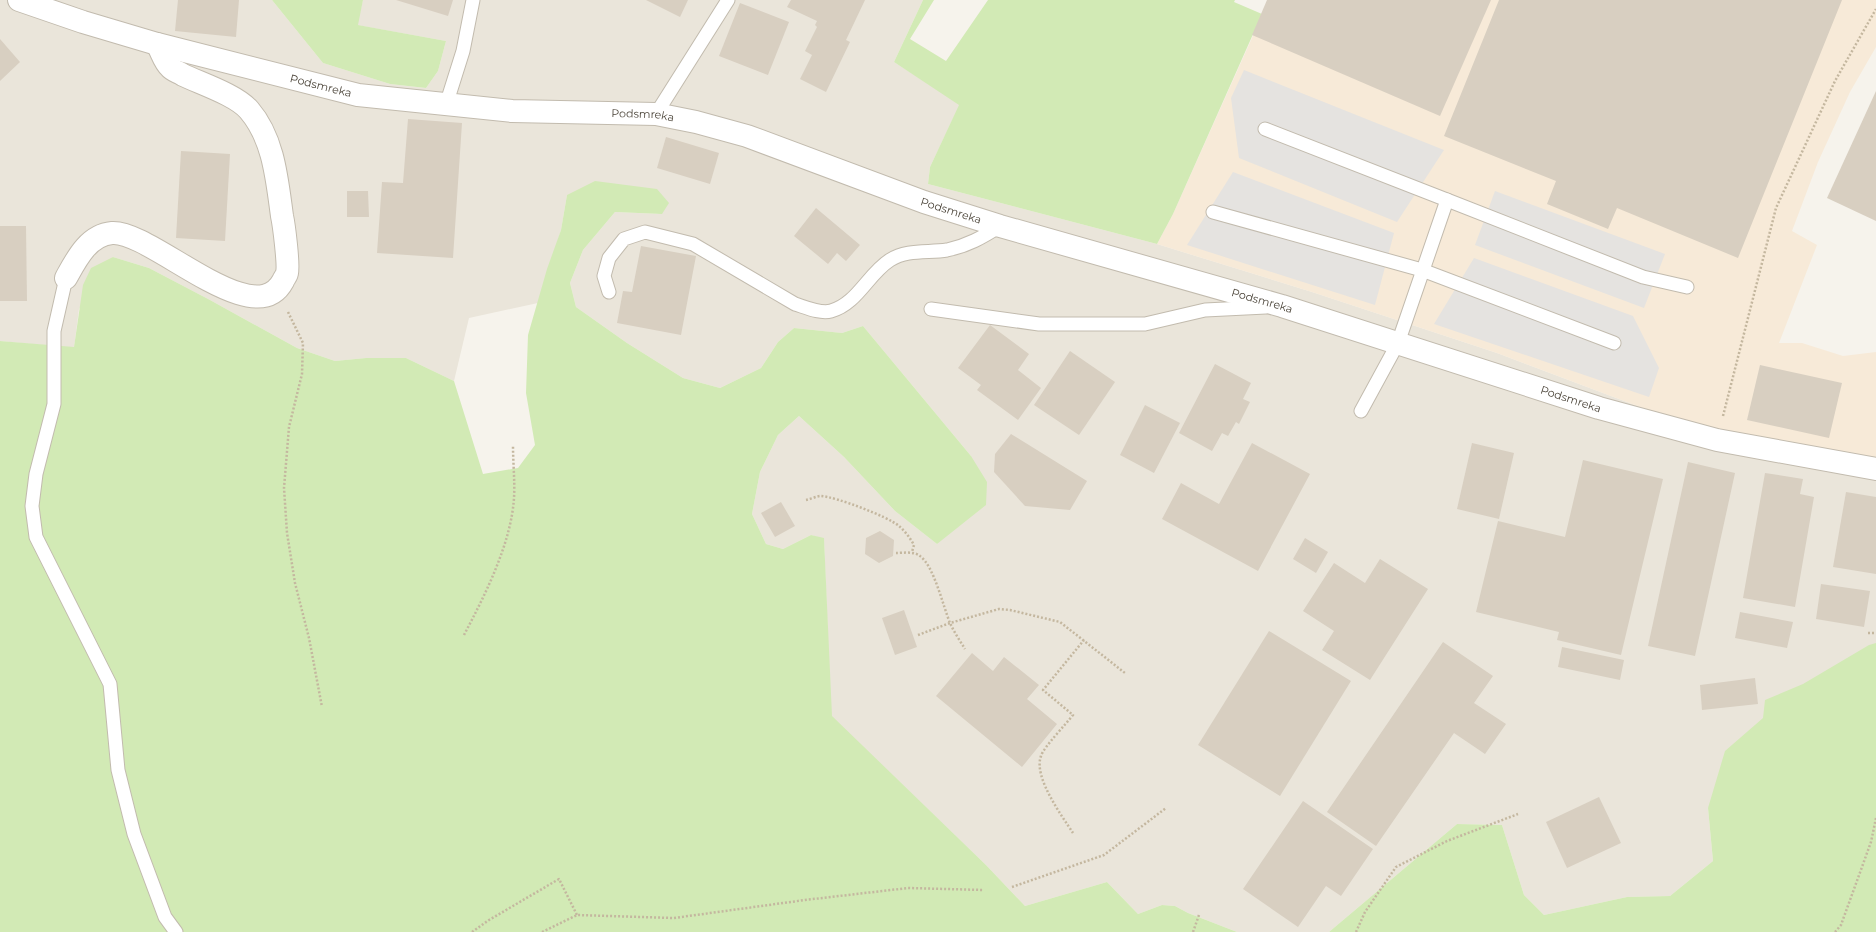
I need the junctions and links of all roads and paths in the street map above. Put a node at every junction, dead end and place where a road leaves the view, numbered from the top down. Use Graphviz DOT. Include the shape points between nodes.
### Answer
graph roads {
  1 [pos="19,0"];
  2 [pos="473,0"];
  3 [pos="728,0"];
  4 [pos="1876,9"];
  5 [pos="157,44"];
  6 [pos="446,105"];
  7 [pos="656,114"];
  8 [pos="1265,129"];
  9 [pos="1447,200"];
  10 [pos="1213,212"];
  11 [pos="1000,226"];
  12 [pos="1422,270"];
  13 [pos="66,278"];
  14 [pos="1687,287"];
  15 [pos="278,290"];
  16 [pos="609,292"];
  17 [pos="1282,306"];
  18 [pos="931,309"];
  19 [pos="1398,343"];
  20 [pos="1614,343"];
  21 [pos="1361,411"];
  22 [pos="1717,440"];
  23 [pos="513,446"];
  24 [pos="1876,469"];
  25 [pos="806,500"];
  26 [pos="912,552"];
  27 [pos="896,553"];
  28 [pos="950,623"];
  29 [pos="1868,633"];
  30 [pos="1876,633"];
  31 [pos="464,635"];
  32 [pos="918,635"];
  33 [pos="1084,640"];
  34 [pos="965,649"];
  35 [pos="1125,673"];
  36 [pos="322,707"];
  37 [pos="1166,808"];
  38 [pos="1518,814"];
  39 [pos="1876,818"];
  40 [pos="1073,833"];
  41 [pos="1012,887"];
  42 [pos="984,890"];
  43 [pos="577,915"];
  44 [pos="1199,915"];
  45 [pos="176,932"];
  46 [pos="472,932"];
  47 [pos="542,932"];
  48 [pos="1193,932"];
  49 [pos="1356,932"];
  50 [pos="1835,932"];
  1 -- 5 [label="street, Podsmreka"];
  2 -- 6 [label="lane" via="463,51"];
  3 -- 7 [label="lane"];
  4 -- 22 [label="path" via="1835,81 1776,208"];
  5 -- 6 [label="street, Podsmreka" via="358,95"];
  5 -- 15 [label="street" via="170,67 227,95 249,109 262,129 274,164 288,272"];
  6 -- 7 [label="street, Podsmreka" via="512,111"];
  7 -- 11 [label="street, Podsmreka" via="747,136 924,202"];
  8 -- 9 [label="lane"];
  9 -- 12 [label="lane"];
  9 -- 14 [label="lane" via="1643,277"];
  10 -- 12 [label="lane"];
  11 -- 16 [label="lane" via="975,242 947,250 909,253 891,260 845,305 829,312 795,304 693,244 645,232 624,239 609,258 604,276"];
  11 -- 17 [label="street, Podsmreka"];
  12 -- 19 [label="lane"];
  12 -- 20 [label="lane"];
  13 -- 15 [label="street" via="91,241 112,234 129,237 213,283 239,293 262,297"];
  13 -- 45 [label="lane" via="54,331 54,404 36,474 32,506 36,537 110,684 118,770 134,834 165,917"];
  15 -- 36 [label="path" via="303,343 302,374 289,427 284,488 287,533 295,583 310,638"];
  17 -- 18 [label="lane" via="1205,310 1146,324 1039,324"];
  17 -- 19 [label="street, Podsmreka"];
  19 -- 21 [label="lane"];
  19 -- 22 [label="street, Podsmreka" via="1599,408"];
  22 -- 24 [label="street, Podsmreka"];
  23 -- 31 [label="path" via="514,498 507,534 487,592"];
  25 -- 26 [label="path" via="821,496 887,518 910,538 914,545"];
  26 -- 27 [label="path"];
  26 -- 28 [label="path" via="920,556 928,567"];
  28 -- 32 [label="path"];
  28 -- 33 [label="path" via="999,609 1010,610 1060,622"];
  28 -- 34 [label="path"];
  29 -- 30 [label="path"];
  33 -- 35 [label="path"];
  33 -- 40 [label="path" via="1043,690 1073,715 1041,756 1040,767 1045,785"];
  37 -- 41 [label="path" via="1104,855"];
  38 -- 49 [label="path" via="1447,841 1396,867 1365,912"];
  39 -- 50 [label="path" via="1871,842 1841,925"];
  42 -- 43 [label="path" via="908,888 674,918"];
  43 -- 46 [label="path" via="559,880"];
  43 -- 47 [label="path"];
  44 -- 48 [label="path"];
}
